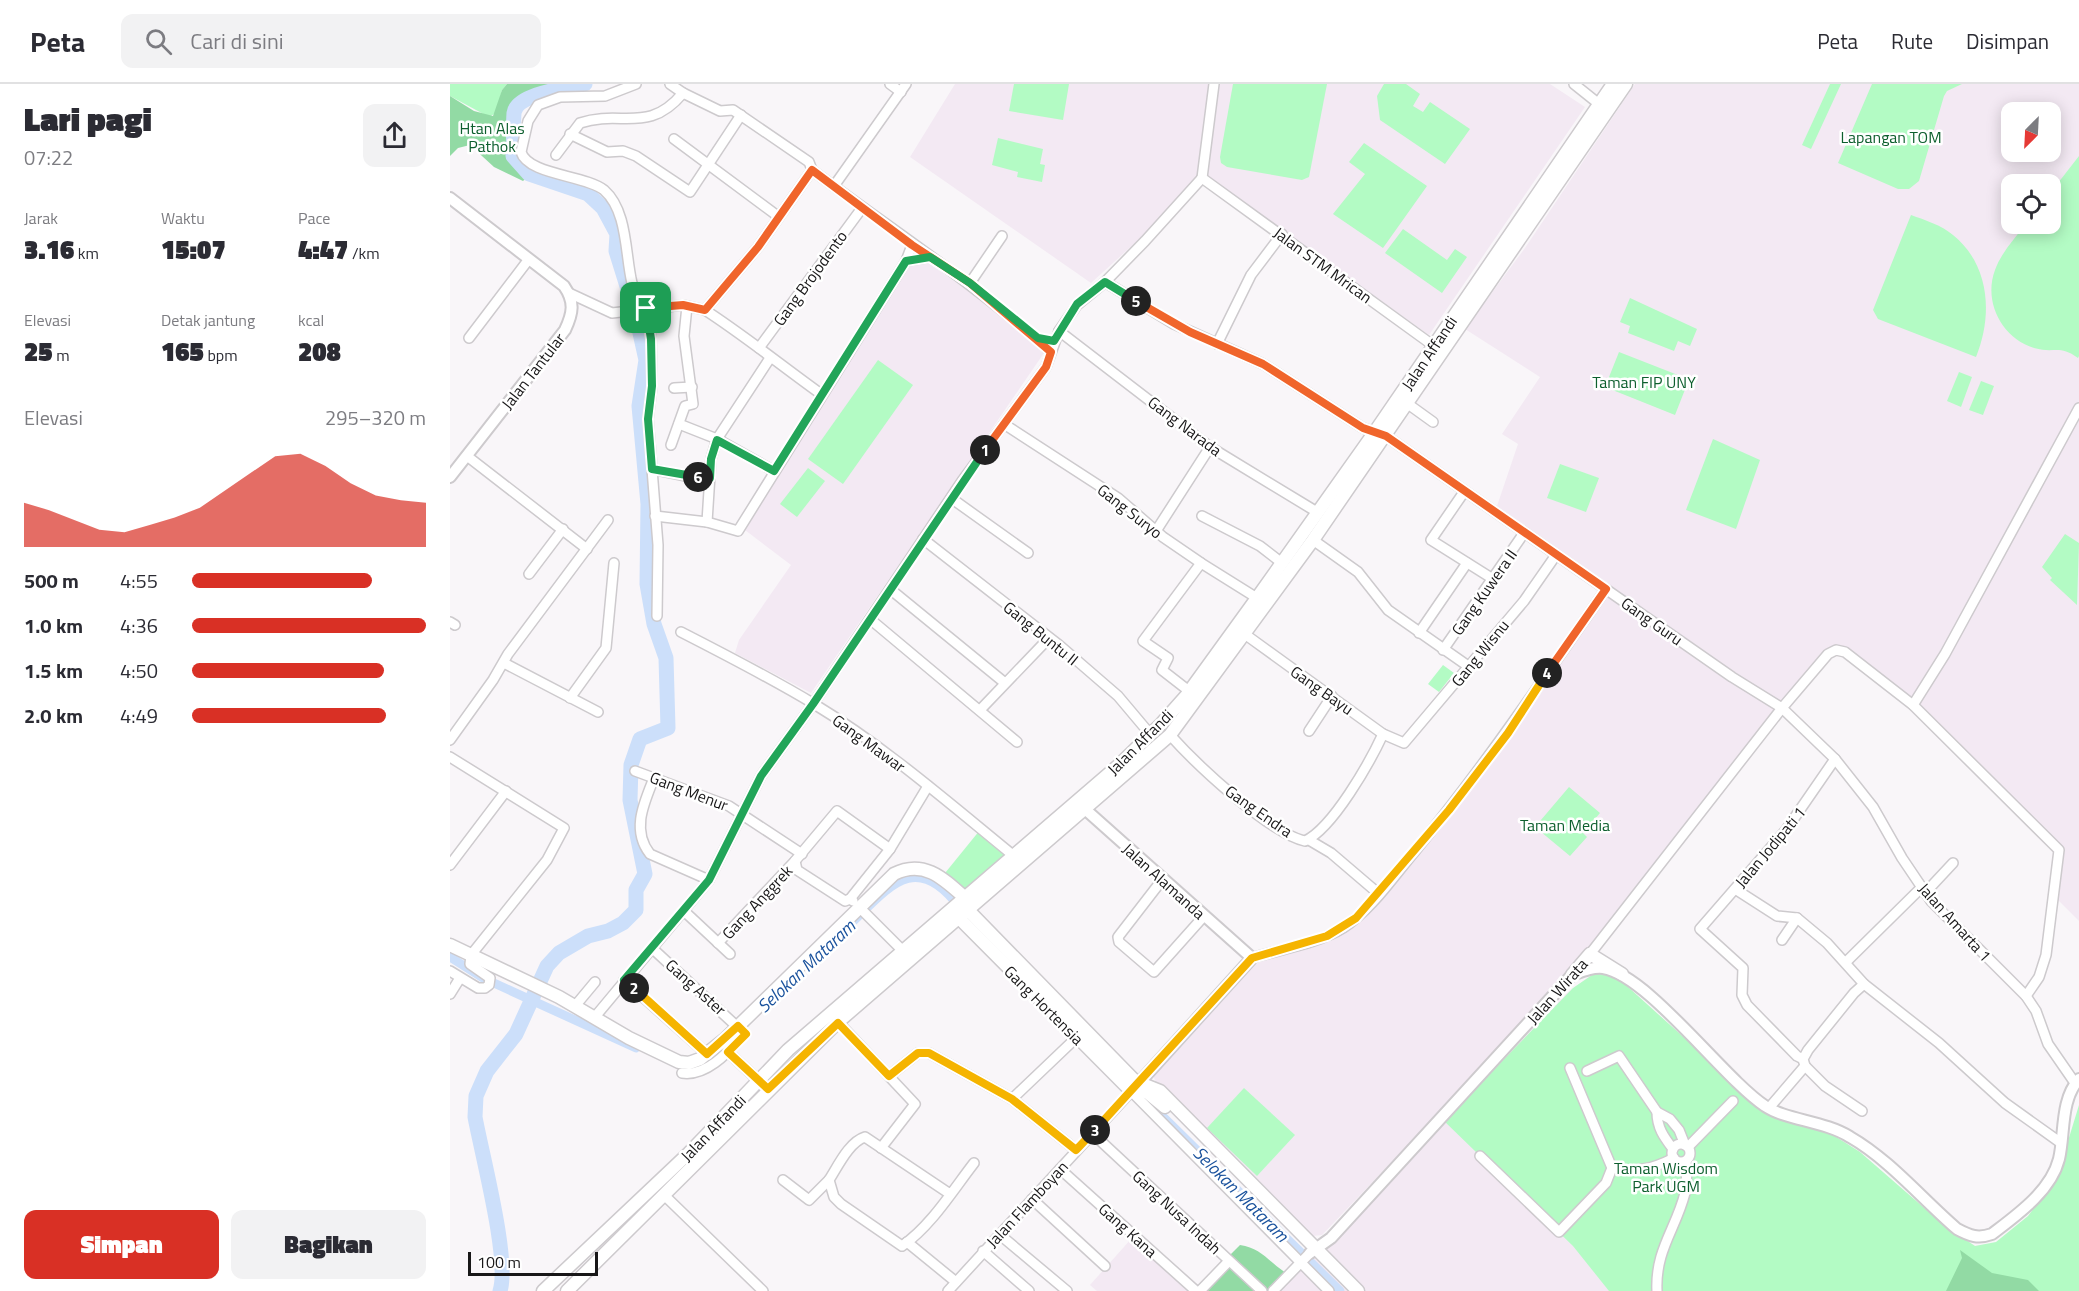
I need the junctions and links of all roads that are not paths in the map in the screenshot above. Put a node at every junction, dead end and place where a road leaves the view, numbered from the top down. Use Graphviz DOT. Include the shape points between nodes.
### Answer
graph roads {
  1 [pos="636,84"];
  2 [pos="670,84"];
  3 [pos="890,84"];
  4 [pos="1214,84"];
  5 [pos="1574,84"];
  6 [pos="1613,84"];
  7 [pos="1626,84"];
  8 [pos="903,88"];
  9 [pos="683,93"];
  10 [pos="1599,104"];
  11 [pos="741,115"];
  12 [pos="570,134"];
  13 [pos="674,139"];
  14 [pos="556,155"];
  15 [pos="708,164"];
  16 [pos="812,170"];
  17 [pos="1203,178"];
  18 [pos="834,186"];
  19 [pos="1546,190"];
  20 [pos="450,198"];
  21 [pos="862,207"];
  22 [pos="779,217"];
  23 [pos="1282,234"];
  24 [pos="1002,237"];
  25 [pos="912,245"];
  26 [pos="930,257"];
  27 [pos="529,259"];
  28 [pos="906,261"];
  29 [pos="1105,282"];
  30 [pos="970,283"];
  31 [pos="569,293"];
  32 [pos="687,306"];
  33 [pos="645,308"];
  34 [pos="705,310"];
  35 [pos="1059,331"];
  36 [pos="469,338"];
  37 [pos="1038,338"];
  38 [pos="1054,341"];
  39 [pos="1217,344"];
  40 [pos="759,348"];
  41 [pos="1438,350"];
  42 [pos="1051,352"];
  43 [pos="770,358"];
  44 [pos="692,387"];
  45 [pos="674,388"];
  46 [pos="821,394"];
  47 [pos="1408,404"];
  48 [pos="2079,408"];
  49 [pos="1433,422"];
  50 [pos="679,424"];
  51 [pos="1004,424"];
  52 [pos="1380,435"];
  53 [pos="717,440"];
  54 [pos="671,445"];
  55 [pos="1210,447"];
  56 [pos="467,456"];
  57 [pos="652,469"];
  58 [pos="774,471"];
  59 [pos="450,477"];
  60 [pos="710,478"];
  61 [pos="1464,492"];
  62 [pos="951,498"];
  63 [pos="1317,512"];
  64 [pos="656,516"];
  65 [pos="1202,516"];
  66 [pos="608,520"];
  67 [pos="707,522"];
  68 [pos="563,530"];
  69 [pos="1156,531"];
  70 [pos="1524,533"];
  71 [pos="923,539"];
  72 [pos="1313,540"];
  73 [pos="587,549"];
  74 [pos="1029,553"];
  75 [pos="1556,555"];
  76 [pos="614,563"];
  77 [pos="1201,563"];
  78 [pos="1282,563"];
  79 [pos="1467,563"];
  80 [pos="530,574"];
  81 [pos="1493,579"];
  82 [pos="890,589"];
  83 [pos="1606,589"];
  84 [pos="1257,598"];
  85 [pos="657,616"];
  86 [pos="870,619"];
  87 [pos="681,632"];
  88 [pos="1419,633"];
  89 [pos="1246,635"];
  90 [pos="1049,638"];
  91 [pos="1443,650"];
  92 [pos="504,663"];
  93 [pos="1468,666"];
  94 [pos="1005,683"];
  95 [pos="1190,696"];
  96 [pos="1332,696"];
  97 [pos="570,698"];
  98 [pos="813,704"];
  99 [pos="1913,705"];
  100 [pos="1782,708"];
  101 [pos="980,710"];
  102 [pos="598,712"];
  103 [pos="1309,731"];
  104 [pos="1150,734"];
  105 [pos="1383,734"];
  106 [pos="1170,735"];
  107 [pos="450,740"];
  108 [pos="1017,742"];
  109 [pos="1400,743"];
  110 [pos="450,757"];
  111 [pos="1835,759"];
  112 [pos="635,771"];
  113 [pos="654,778"];
  114 [pos="928,786"];
  115 [pos="506,791"];
  116 [pos="1082,805"];
  117 [pos="743,813"];
  118 [pos="1309,840"];
  119 [pos="890,849"];
  120 [pos="1014,856"];
  121 [pos="798,857"];
  122 [pos="1953,863"];
  123 [pos="450,866"];
  124 [pos="709,880"];
  125 [pos="1162,880"];
  126 [pos="1735,889"];
  127 [pos="1923,890"];
  128 [pos="1379,894"];
  129 [pos="850,899"];
  130 [pos="960,907"];
  131 [pos="864,910"];
  132 [pos="684,911"];
  133 [pos="1203,916"];
  134 [pos="1797,918"];
  135 [pos="1782,940"];
  136 [pos="718,943"];
  137 [pos="450,945"];
  138 [pos="653,949"];
  139 [pos="903,951"];
  140 [pos="730,954"];
  141 [pos="1590,954"];
  142 [pos="471,955"];
  143 [pos="1252,958"];
  144 [pos="1846,962"];
  145 [pos="450,971"];
  146 [pos="1622,974"];
  147 [pos="1572,975"];
  148 [pos="460,978"];
  149 [pos="624,980"];
  150 [pos="595,982"];
  151 [pos="1864,984"];
  152 [pos="450,994"];
  153 [pos="2026,996"];
  154 [pos="576,1006"];
  155 [pos="594,1018"];
  156 [pos="838,1023"];
  157 [pos="741,1029"];
  158 [pos="1076,1038"];
  159 [pos="728,1052"];
  160 [pos="707,1054"];
  161 [pos="1804,1063"];
  162 [pos="1570,1068"];
  163 [pos="1587,1071"];
  164 [pos="682,1073"];
  165 [pos="889,1076"];
  166 [pos="2077,1081"];
  167 [pos="763,1085"];
  168 [pos="1134,1088"];
  169 [pos="1012,1099"];
  170 [pos="1733,1101"];
  171 [pos="1769,1108"];
  172 [pos="1657,1112"];
  173 [pos="1862,1112"];
  174 [pos="1092,1133"];
  175 [pos="2061,1143"];
  176 [pos="1687,1146"];
  177 [pos="881,1148"];
  178 [pos="1076,1150"];
  179 [pos="1674,1154"];
  180 [pos="1480,1156"];
  181 [pos="1686,1161"];
  182 [pos="974,1163"];
  183 [pos="1612,1168"];
  184 [pos="1060,1169"];
  185 [pos="783,1180"];
  186 [pos="829,1180"];
  187 [pos="950,1194"];
  188 [pos="664,1195"];
  189 [pos="1032,1199"];
  190 [pos="999,1234"];
  191 [pos="907,1242"];
  192 [pos="983,1251"];
  193 [pos="1307,1256"];
  194 [pos="1229,1261"];
  195 [pos="1106,1266"];
  196 [pos="956,1282"];
  197 [pos="543,1291"];
  198 [pos="567,1291"];
  199 [pos="763,1291"];
  200 [pos="948,1291"];
  201 [pos="1029,1291"];
  202 [pos="1067,1291"];
  203 [pos="1198,1291"];
  204 [pos="1262,1291"];
  205 [pos="1273,1291"];
  206 [pos="1329,1291"];
  207 [pos="1347,1291"];
  208 [pos="1358,1291"];
  209 [pos="1657,1291"];
  1 -- 33 [label="street" via="604,96 561,98 538,105 528,121 521,152 530,163 593,184 608,194 621,225 634,288"];
  2 -- 9 [label="street"];
  3 -- 8 [label="street"];
  4 -- 17 [label="street"];
  5 -- 10 [label="street"];
  6 -- 10 [label="main road, Jalan Affandi"];
  7 -- 19 [label="main road, Jalan Affandi"];
  8 -- 18 [label="street"];
  9 -- 11 [label="street" via="720,111 730,109"];
  9 -- 12 [label="street" via="653,117 583,121"];
  10 -- 19 [label="main road, Jalan Affandi"];
  11 -- 15 [label="street"];
  11 -- 16 [label="street" via="809,162"];
  12 -- 14 [label="street"];
  12 -- 15 [label="street" via="607,152 623,151 636,156 690,192"];
  13 -- 15 [label="street"];
  15 -- 22 [label="street"];
  16 -- 18 [label="street"];
  16 -- 22 [label="street"];
  17 -- 23 [label="street, Jalan STM Mrican"];
  17 -- 29 [label="street"];
  18 -- 21 [label="street"];
  19 -- 41 [label="main road, Jalan Affandi"];
  20 -- 27 [label="street"];
  21 -- 25 [label="street"];
  21 -- 40 [label="street, Gang Brojodento"];
  22 -- 34 [label="street"];
  23 -- 39 [label="street" via="1251,275"];
  23 -- 41 [label="street, Jalan STM Mrican"];
  24 -- 30 [label="street"];
  25 -- 26 [label="street"];
  25 -- 28 [label="street"];
  26 -- 28 [label="street"];
  26 -- 30 [label="street"];
  27 -- 31 [label="street"];
  27 -- 36 [label="street"];
  28 -- 46 [label="street"];
  29 -- 35 [label="street" via="1077,304"];
  29 -- 39 [label="street, Gang Guru" via="1174,324"];
  30 -- 37 [label="street"];
  31 -- 33 [label="street" via="612,313"];
  31 -- 56 [label="street, Jalan Tantular" via="573,308 565,330"];
  32 -- 33 [label="street"];
  32 -- 34 [label="street"];
  32 -- 44 [label="street" via="684,336"];
  33 -- 57 [label="street" via="651,339 648,419"];
  34 -- 40 [label="street"];
  35 -- 38 [label="street"];
  35 -- 55 [label="street, Gang Narada"];
  37 -- 38 [label="street"];
  37 -- 42 [label="street"];
  38 -- 42 [label="street"];
  39 -- 52 [label="street, Gang Guru" via="1263,364"];
  40 -- 43 [label="street"];
  41 -- 47 [label="main road, Jalan Affandi"];
  41 -- 52 [label="main road, Jalan Affandi"];
  42 -- 51 [label="street" via="1046,367"];
  43 -- 46 [label="street"];
  43 -- 53 [label="street"];
  44 -- 45 [label="street"];
  44 -- 50 [label="street" via="693,404 685,406"];
  46 -- 58 [label="street"];
  47 -- 49 [label="street"];
  47 -- 52 [label="main road, Jalan Affandi"];
  48 -- 99 [label="street"];
  50 -- 53 [label="street"];
  50 -- 54 [label="street"];
  51 -- 62 [label="street"];
  51 -- 69 [label="street, Gang Suryo" via="1118,498"];
  52 -- 61 [label="street, Gang Guru"];
  52 -- 63 [label="main road, Jalan Affandi"];
  52 -- 72 [label="main road, Jalan Affandi"];
  53 -- 58 [label="street"];
  53 -- 60 [label="street"];
  55 -- 63 [label="street, Gang Narada"];
  55 -- 69 [label="street"];
  56 -- 59 [label="street, Jalan Tantular"];
  56 -- 68 [label="street"];
  57 -- 60 [label="street"];
  57 -- 64 [label="street"];
  58 -- 67 [label="street" via="737,532"];
  60 -- 67 [label="street"];
  61 -- 70 [label="street, Gang Guru"];
  61 -- 79 [label="street" via="1431,540"];
  62 -- 71 [label="street"];
  62 -- 74 [label="street"];
  63 -- 78 [label="main road, Jalan Affandi"];
  64 -- 67 [label="street"];
  64 -- 85 [label="street"];
  65 -- 78 [label="street" via="1260,546"];
  66 -- 73 [label="street"];
  68 -- 73 [label="street"];
  68 -- 80 [label="street"];
  69 -- 77 [label="street, Gang Suryo"];
  70 -- 75 [label="street, Gang Guru"];
  70 -- 81 [label="street, Gang Kuwera II"];
  71 -- 82 [label="street"];
  71 -- 90 [label="street, Gang Buntu II"];
  72 -- 88 [label="street" via="1358,572 1378,602"];
  72 -- 89 [label="main road, Jalan Affandi"];
  73 -- 92 [label="street"];
  75 -- 83 [label="street, Gang Guru"];
  75 -- 93 [label="street, Gang Wisnu" via="1524,601"];
  76 -- 97 [label="street" via="606,648"];
  77 -- 84 [label="street, Gang Suryo"];
  77 -- 95 [label="street" via="1143,641 1168,658 1162,670"];
  78 -- 84 [label="main road, Jalan Affandi"];
  79 -- 81 [label="street"];
  79 -- 88 [label="street"];
  81 -- 91 [label="street, Gang Kuwera II"];
  82 -- 86 [label="street"];
  82 -- 94 [label="street"];
  83 -- 100 [label="street, Gang Guru"];
  83 -- 128 [label="street" via="1508,733"];
  84 -- 95 [label="main road, Jalan Affandi"];
  86 -- 98 [label="street"];
  86 -- 101 [label="street"];
  87 -- 98 [label="street, Gang Mawar"];
  88 -- 91 [label="street"];
  89 -- 95 [label="main road, Jalan Affandi"];
  89 -- 96 [label="street, Gang Bayu"];
  90 -- 94 [label="street"];
  90 -- 104 [label="street, Gang Buntu II" via="1118,696"];
  91 -- 93 [label="street"];
  92 -- 97 [label="street"];
  92 -- 107 [label="street"];
  93 -- 109 [label="street, Gang Wisnu" via="1408,741"];
  94 -- 101 [label="street"];
  95 -- 104 [label="main road, Jalan Affandi"];
  95 -- 106 [label="main road, Jalan Affandi"];
  96 -- 103 [label="street"];
  96 -- 105 [label="street, Gang Bayu"];
  97 -- 102 [label="street"];
  98 -- 114 [label="street, Gang Mawar"];
  98 -- 117 [label="street" via="761,776"];
  99 -- 100 [label="street, Jalan Wirata" via="1845,652 1836,650 1828,654"];
  99 -- 153 [label="street" via="2059,850 2046,955 2039,977"];
  100 -- 111 [label="street, Jalan Amarta 1"];
  100 -- 141 [label="street, Jalan Wirata"];
  101 -- 108 [label="street"];
  104 -- 116 [label="main road, Jalan Affandi"];
  105 -- 109 [label="street, Gang Bayu"];
  105 -- 118 [label="street, Gang Endra" via="1354,786 1323,828"];
  106 -- 116 [label="main road, Jalan Affandi"];
  106 -- 118 [label="street, Gang Endra" via="1206,772 1249,807 1300,840"];
  110 -- 115 [label="street"];
  111 -- 126 [label="street, Jalan Jodipati 1" via="1786,830"];
  111 -- 127 [label="street, Jalan Amarta 1" via="1873,807"];
  112 -- 113 [label="street, Gang Menur"];
  113 -- 117 [label="street, Gang Menur"];
  113 -- 124 [label="street" via="639,821 644,846 650,854"];
  114 -- 119 [label="street"];
  114 -- 120 [label="street, Gang Mawar"];
  115 -- 123 [label="street"];
  115 -- 142 [label="street" via="564,828 547,860"];
  116 -- 120 [label="main road, Jalan Affandi"];
  116 -- 125 [label="street, Jalan Alamanda"];
  116 -- 130 [label="main road, Jalan Affandi"];
  117 -- 121 [label="street, Gang Menur"];
  117 -- 124 [label="street"];
  118 -- 128 [label="street" via="1331,853"];
  119 -- 121 [label="street, Gang Anggrek" via="837,811"];
  119 -- 129 [label="street"];
  120 -- 130 [label="main road, Jalan Affandi"];
  121 -- 129 [label="street, Gang Anggrek" via="797,870 845,901"];
  121 -- 136 [label="street, Gang Anggrek"];
  122 -- 127 [label="street"];
  124 -- 132 [label="street"];
  125 -- 133 [label="street, Jalan Alamanda"];
  125 -- 133 [label="street" via="1118,937 1119,942 1154,972"];
  126 -- 134 [label="street" via="1777,916"];
  126 -- 161 [label="street, Jalan Jodipati 1" via="1700,930 1739,964 1744,1000"];
  127 -- 144 [label="street"];
  127 -- 153 [label="street, Jalan Amarta 1"];
  128 -- 143 [label="street" via="1342,928 1327,936"];
  129 -- 131 [label="street, Gang Anggrek"];
  130 -- 131 [label="main road" via="942,878 929,870 913,868 894,874"];
  130 -- 139 [label="main road, Jalan Affandi"];
  130 -- 156 [label="main road, Jalan Affandi"];
  130 -- 158 [label="main road, Gang Hortensia"];
  130 -- 168 [label="main road, Gang Hortensia"];
  131 -- 139 [label="street"];
  131 -- 157 [label="main road"];
  132 -- 136 [label="street"];
  132 -- 138 [label="street"];
  133 -- 143 [label="street, Jalan Alamanda"];
  134 -- 135 [label="street"];
  134 -- 144 [label="street"];
  136 -- 140 [label="street"];
  137 -- 142 [label="main road"];
  138 -- 149 [label="street"];
  138 -- 157 [label="street, Gang Aster"];
  139 -- 167 [label="main road, Jalan Affandi" via="788,1050"];
  141 -- 146 [label="main road"];
  141 -- 147 [label="main road, Jalan Wirata"];
  142 -- 148 [label="street" via="470,964 490,983 481,989"];
  142 -- 154 [label="main road"];
  143 -- 168 [label="street, Jalan Flamboyan"];
  144 -- 151 [label="street"];
  145 -- 148 [label="street"];
  146 -- 147 [label="street" via="1603,968"];
  146 -- 171 [label="street"];
  147 -- 193 [label="street, Jalan Wirata"];
  148 -- 152 [label="street"];
  149 -- 155 [label="street"];
  149 -- 160 [label="street"];
  150 -- 154 [label="street"];
  151 -- 161 [label="street" via="1828,1023"];
  151 -- 175 [label="street" via="1939,1043 2005,1103"];
  153 -- 166 [label="street, Jalan Amarta 1" via="2048,1044"];
  154 -- 155 [label="main road"];
  155 -- 160 [label="main road" via="679,1062 695,1061"];
  156 -- 165 [label="street"];
  156 -- 167 [label="main road, Jalan Affandi"];
  157 -- 159 [label="street"];
  157 -- 160 [label="main road"];
  158 -- 168 [label="main road, Gang Hortensia"];
  158 -- 169 [label="street"];
  159 -- 164 [label="street" via="698,1072"];
  159 -- 167 [label="street"];
  161 -- 171 [label="street"];
  161 -- 173 [label="street" via="1824,1086"];
  162 -- 183 [label="street"];
  163 -- 172 [label="street" via="1619,1056"];
  165 -- 169 [label="street" via="918,1053 929,1053"];
  165 -- 177 [label="street" via="915,1104"];
  166 -- 175 [label="street" via="2068,1099"];
  167 -- 188 [label="main road, Jalan Affandi"];
  167 -- 197 [label="main road, Jalan Affandi"];
  168 -- 174 [label="street, Jalan Flamboyan"];
  168 -- 193 [label="street"];
  168 -- 193 [label="main road" via="1158,1089"];
  169 -- 178 [label="street"];
  170 -- 176 [label="street"];
  171 -- 175 [label="street" via="1850,1136 1957,1229 1981,1238 1992,1234 2046,1186 2059,1158"];
  172 -- 176 [label="street" via="1670,1119"];
  172 -- 179 [label="street" via="1661,1134"];
  174 -- 178 [label="street, Jalan Flamboyan"];
  174 -- 194 [label="street, Gang Nusa Indah"];
  176 -- 179 [label="street" via="1680,1144"];
  176 -- 181 [label="street" via="1690,1153"];
  177 -- 186 [label="street" via="865,1137 860,1138"];
  177 -- 187 [label="street"];
  178 -- 184 [label="street, Jalan Flamboyan"];
  179 -- 181 [label="street"];
  179 -- 183 [label="street" via="1654,1169"];
  180 -- 183 [label="street" via="1559,1232 1606,1183"];
  181 -- 209 [label="street" via="1686,1190 1664,1242"];
  182 -- 187 [label="street"];
  184 -- 189 [label="street, Jalan Flamboyan"];
  184 -- 203 [label="street, Gang Kana"];
  185 -- 186 [label="street" via="809,1200"];
  186 -- 191 [label="street" via="834,1197 841,1204 898,1245"];
  187 -- 191 [label="street"];
  188 -- 198 [label="main road, Jalan Affandi"];
  188 -- 199 [label="street"];
  189 -- 190 [label="street, Jalan Flamboyan"];
  189 -- 195 [label="street"];
  190 -- 192 [label="street, Jalan Flamboyan"];
  190 -- 202 [label="street"];
  191 -- 196 [label="street"];
  192 -- 196 [label="street, Jalan Flamboyan"];
  192 -- 201 [label="street"];
  193 -- 205 [label="street"];
  193 -- 206 [label="street"];
  193 -- 207 [label="main road"];
  193 -- 208 [label="main road"];
  194 -- 203 [label="street, Gang Kana"];
  194 -- 204 [label="street, Gang Nusa Indah"];
  196 -- 200 [label="street, Jalan Flamboyan"];
}
